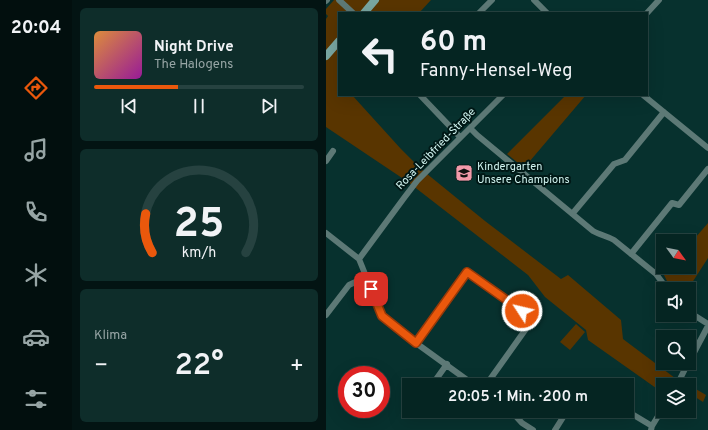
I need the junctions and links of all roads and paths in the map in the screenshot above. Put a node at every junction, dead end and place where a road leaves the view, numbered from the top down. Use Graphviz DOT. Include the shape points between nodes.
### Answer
graph roads {
  1 [pos="340,0"];
  2 [pos="375,0"];
  3 [pos="492,0"];
  4 [pos="534,0"];
  5 [pos="659,0"];
  6 [pos="352,12"];
  7 [pos="365,12"];
  8 [pos="480,12"];
  9 [pos="546,12"];
  10 [pos="648,12"];
  11 [pos="338,43"];
  12 [pos="326,56"];
  13 [pos="421,96"];
  14 [pos="502,96"];
  15 [pos="644,96"];
  16 [pos="664,112"];
  17 [pos="470,128"];
  18 [pos="460,137"];
  19 [pos="708,148"];
  20 [pos="333,151"];
  21 [pos="326,160"];
  22 [pos="708,169"];
  23 [pos="573,214"];
  24 [pos="326,233"];
  25 [pos="630,254"];
  26 [pos="359,258"];
  27 [pos="366,276"];
  28 [pos="662,282"];
  29 [pos="326,315"];
  30 [pos="696,317"];
  31 [pos="708,325"];
  32 [pos="416,343"];
  33 [pos="696,348"];
  34 [pos="447,364"];
  35 [pos="437,378"];
  36 [pos="465,378"];
  37 [pos="491,378"];
  38 [pos="634,416"];
  39 [pos="517,418"];
  40 [pos="563,418"];
  41 [pos="658,418"];
  42 [pos="652,428"];
  43 [pos="533,430"];
  44 [pos="555,430"];
  1 -- 6 [label="street"];
  2 -- 7 [label="main road"];
  3 -- 8 [label="street"];
  4 -- 9 [label="street"];
  5 -- 10 [label="street"];
  11 -- 12 [label="main road"];
  13 -- 18 [label="street"];
  14 -- 17 [label="street, Rosa-Leibfried-Straße"];
  15 -- 16 [label="street"];
  16 -- 19 [label="street"];
  16 -- 23 [label="street" via="624,160 614,164"];
  17 -- 18 [label="street, Rosa-Leibfried-Straße"];
  17 -- 23 [label="street"];
  18 -- 26 [label="street, Rosa-Leibfried-Straße" via="417,181"];
  20 -- 21 [label="street"];
  22 -- 25 [label="street" via="679,205 672,204"];
  23 -- 25 [label="street" via="599,235 609,237"];
  24 -- 26 [label="street"];
  25 -- 28 [label="street" via="656,274"];
  26 -- 27 [label="street"];
  27 -- 29 [label="street" via="349,285"];
  27 -- 32 [label="street" via="382,316"];
  30 -- 31 [label="street"];
  31 -- 33 [label="street"];
  32 -- 34 [label="street"];
  32 -- 37 [label="street" via="467,272 533,319"];
  34 -- 35 [label="street"];
  34 -- 36 [label="street"];
  38 -- 42 [label="street"];
  39 -- 43 [label="street"];
  40 -- 44 [label="street"];
  41 -- 42 [label="street"];
}
